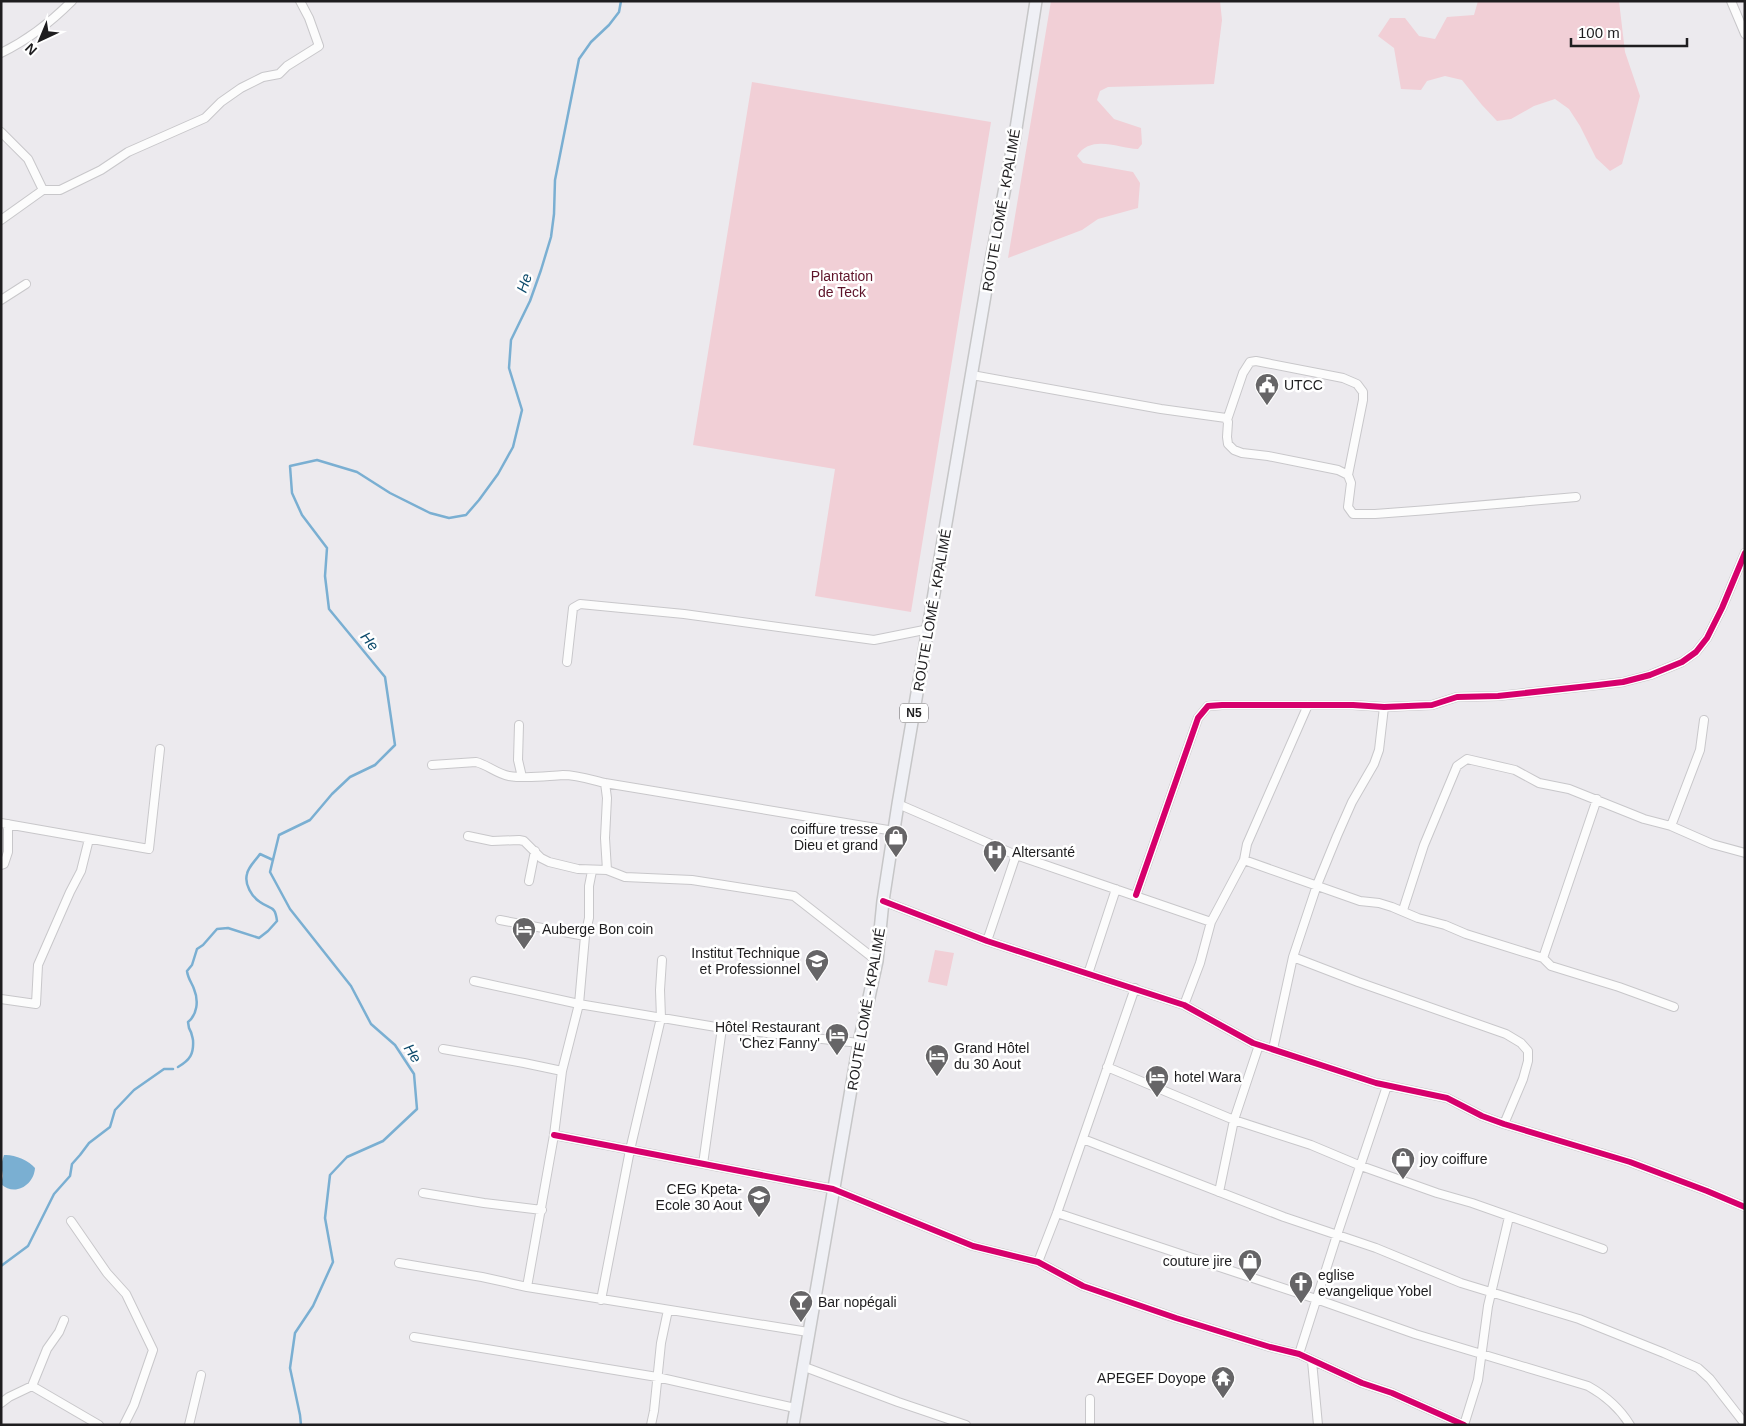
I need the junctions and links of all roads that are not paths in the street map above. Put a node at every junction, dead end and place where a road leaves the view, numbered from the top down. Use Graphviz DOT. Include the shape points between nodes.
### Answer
graph roads {
  1 [pos="72,1"];
  2 [pos="300,1"];
  3 [pos="1036,1"];
  4 [pos="1731,1"];
  5 [pos="1745,34"];
  6 [pos="1,53"];
  7 [pos="1,132"];
  8 [pos="44,190"];
  9 [pos="1,220"];
  10 [pos="26,284"];
  11 [pos="1,300"];
  12 [pos="972,375"];
  13 [pos="1227,420"];
  14 [pos="1348,476"];
  15 [pos="1576,496"];
  16 [pos="1745,552"];
  17 [pos="929,629"];
  18 [pos="567,662"];
  19 [pos="1308,705"];
  20 [pos="1384,707"];
  21 [pos="1704,720"];
  22 [pos="519,725"];
  23 [pos="160,749"];
  24 [pos="432,765"];
  25 [pos="522,777"];
  26 [pos="605,783"];
  27 [pos="1596,799"];
  28 [pos="898,804"];
  29 [pos="5,824"];
  30 [pos="1671,826"];
  31 [pos="894,830"];
  32 [pos="468,836"];
  33 [pos="89,839"];
  34 [pos="535,851"];
  35 [pos="1745,853"];
  36 [pos="1016,855"];
  37 [pos="1244,860"];
  38 [pos="1,864"];
  39 [pos="606,870"];
  40 [pos="592,871"];
  41 [pos="529,881"];
  42 [pos="1317,885"];
  43 [pos="1116,889"];
  44 [pos="1136,895"];
  45 [pos="883,902"];
  46 [pos="1403,910"];
  47 [pos="500,920"];
  48 [pos="1212,922"];
  49 [pos="585,936"];
  50 [pos="987,941"];
  51 [pos="1293,957"];
  52 [pos="1543,958"];
  53 [pos="662,960"];
  54 [pos="877,961"];
  55 [pos="1088,974"];
  56 [pos="474,981"];
  57 [pos="1135,988"];
  58 [pos="1,999"];
  59 [pos="579,1004"];
  60 [pos="1184,1005"];
  61 [pos="1674,1007"];
  62 [pos="661,1018"];
  63 [pos="722,1028"];
  64 [pos="859,1043"];
  65 [pos="1259,1045"];
  66 [pos="443,1049"];
  67 [pos="1273,1049"];
  68 [pos="1107,1067"];
  69 [pos="562,1071"];
  70 [pos="1387,1086"];
  71 [pos="1234,1120"];
  72 [pos="1504,1124"];
  73 [pos="554,1136"];
  74 [pos="1083,1140"];
  75 [pos="630,1150"];
  76 [pos="703,1164"];
  77 [pos="1361,1166"];
  78 [pos="833,1189"];
  79 [pos="1220,1192"];
  80 [pos="423,1193"];
  81 [pos="1745,1207"];
  82 [pos="542,1210"];
  83 [pos="1057,1213"];
  84 [pos="1509,1217"];
  85 [pos="71,1221"];
  86 [pos="1337,1235"];
  87 [pos="1603,1249"];
  88 [pos="1038,1262"];
  89 [pos="399,1263"];
  90 [pos="528,1288"];
  91 [pos="1491,1291"];
  92 [pos="1316,1299"];
  93 [pos="601,1300"];
  94 [pos="668,1310"];
  95 [pos="64,1320"];
  96 [pos="808,1332"];
  97 [pos="414,1337"];
  98 [pos="1299,1354"];
  99 [pos="1481,1354"];
  100 [pos="1312,1361"];
  101 [pos="802,1366"];
  102 [pos="200,1375"];
  103 [pos="657,1377"];
  104 [pos="32,1386"];
  105 [pos="1090,1398"];
  106 [pos="1,1403"];
  107 [pos="795,1408"];
  108 [pos="1745,1424"];
  109 [pos="99,1425"];
  110 [pos="124,1425"];
  111 [pos="189,1425"];
  112 [pos="651,1425"];
  113 [pos="793,1425"];
  114 [pos="966,1425"];
  115 [pos="1090,1425"];
  116 [pos="1318,1425"];
  117 [pos="1464,1425"];
  118 [pos="1630,1425"];
  1 -- 6 [label="street" via="53,20"];
  2 -- 8 [label="street" via="319,46 279,74 263,77 240,88 205,118 128,152 101,170 60,190"];
  3 -- 12 [label="main road, ROUTE LOMÉ - KPALIMÉ / N5"];
  4 -- 5 [label="street"];
  7 -- 8 [label="street" via="28,160"];
  8 -- 9 [label="street"];
  10 -- 11 [label="street"];
  12 -- 13 [label="street"];
  12 -- 17 [label="main road, ROUTE LOMÉ - KPALIMÉ / N5"];
  13 -- 14 [label="street" via="1228,444 1234,450 1338,470"];
  13 -- 14 [label="street" via="1242,373 1250,362 1343,378 1357,384 1363,400"];
  14 -- 15 [label="street" via="1351,483 1348,507 1353,514"];
  16 -- 20 [label="street" via="1707,638 1696,652 1666,670 1623,682 1498,696 1457,697 1432,705"];
  17 -- 18 [label="street" via="874,640 684,614 580,604 573,608"];
  17 -- 28 [label="main road, ROUTE LOMÉ - KPALIMÉ / N5"];
  19 -- 20 [label="street"];
  19 -- 37 [label="street" via="1247,844"];
  19 -- 44 [label="street" via="1222,704 1204,708"];
  20 -- 42 [label="street" via="1379,750 1374,764 1352,802"];
  21 -- 30 [label="street" via="1700,750"];
  22 -- 25 [label="street" via="518,760"];
  23 -- 33 [label="street" via="149,849"];
  24 -- 25 [label="street" via="476,762 503,775"];
  25 -- 26 [label="street" via="573,776"];
  26 -- 31 [label="street"];
  26 -- 39 [label="street"];
  27 -- 30 [label="street"];
  27 -- 46 [label="street" via="1539,783 1515,770 1467,759 1457,766 1424,845"];
  27 -- 52 [label="street"];
  28 -- 31 [label="main road, ROUTE LOMÉ - KPALIMÉ / N5"];
  28 -- 36 [label="street"];
  29 -- 33 [label="street"];
  29 -- 38 [label="street" via="8,852 4,864"];
  30 -- 35 [label="street" via="1712,844"];
  31 -- 45 [label="main road, ROUTE LOMÉ - KPALIMÉ / N5"];
  32 -- 34 [label="street" via="524,841"];
  33 -- 58 [label="street" via="81,872 38,965 36,1004"];
  34 -- 40 [label="street" via="549,862"];
  34 -- 41 [label="street"];
  36 -- 43 [label="street"];
  36 -- 50 [label="street"];
  37 -- 42 [label="street"];
  37 -- 48 [label="street"];
  39 -- 40 [label="street"];
  39 -- 54 [label="street" via="625,877 692,880 794,896"];
  40 -- 49 [label="street"];
  42 -- 46 [label="street" via="1360,901"];
  42 -- 51 [label="street"];
  43 -- 44 [label="street"];
  43 -- 55 [label="street"];
  44 -- 48 [label="street"];
  45 -- 50 [label="street"];
  45 -- 54 [label="main road, ROUTE LOMÉ - KPALIMÉ / N5"];
  46 -- 52 [label="street" via="1418,918 1445,924 1466,934"];
  47 -- 49 [label="street"];
  48 -- 60 [label="street"];
  49 -- 59 [label="street"];
  50 -- 55 [label="street"];
  51 -- 67 [label="street"];
  51 -- 72 [label="street" via="1506,1034 1521,1043 1528,1051 1528,1066"];
  52 -- 61 [label="street" via="1551,966"];
  53 -- 62 [label="street"];
  54 -- 64 [label="main road, ROUTE LOMÉ - KPALIMÉ / N5"];
  55 -- 57 [label="street"];
  56 -- 59 [label="street"];
  57 -- 60 [label="street"];
  57 -- 68 [label="street"];
  59 -- 62 [label="street"];
  59 -- 69 [label="street"];
  60 -- 65 [label="street"];
  62 -- 63 [label="street"];
  62 -- 75 [label="street"];
  63 -- 64 [label="street"];
  63 -- 76 [label="street"];
  64 -- 78 [label="main road, ROUTE LOMÉ - KPALIMÉ / N5"];
  65 -- 67 [label="street"];
  65 -- 71 [label="street"];
  66 -- 69 [label="street"];
  67 -- 70 [label="street"];
  68 -- 71 [label="street"];
  68 -- 74 [label="street"];
  69 -- 73 [label="street"];
  70 -- 72 [label="street" via="1447,1098"];
  70 -- 77 [label="street"];
  71 -- 77 [label="street" via="1311,1145"];
  71 -- 79 [label="street"];
  72 -- 81 [label="street" via="1630,1162"];
  73 -- 75 [label="street"];
  73 -- 82 [label="street"];
  74 -- 79 [label="street"];
  74 -- 83 [label="street"];
  75 -- 76 [label="street"];
  75 -- 93 [label="street"];
  76 -- 78 [label="street"];
  77 -- 84 [label="street"];
  77 -- 86 [label="street"];
  78 -- 88 [label="street" via="973,1246"];
  78 -- 96 [label="main road, ROUTE LOMÉ - KPALIMÉ / N5"];
  79 -- 86 [label="street"];
  80 -- 82 [label="street"];
  82 -- 90 [label="street"];
  83 -- 88 [label="street"];
  83 -- 92 [label="street"];
  84 -- 87 [label="street"];
  84 -- 91 [label="street"];
  85 -- 110 [label="street" via="126,1294 153,1350"];
  86 -- 91 [label="street"];
  86 -- 92 [label="street"];
  88 -- 98 [label="street" via="1083,1286 1176,1318"];
  89 -- 90 [label="street"];
  90 -- 93 [label="street"];
  91 -- 99 [label="street"];
  91 -- 108 [label="street" via="1593,1324 1698,1368"];
  92 -- 98 [label="street"];
  92 -- 99 [label="street"];
  93 -- 94 [label="street"];
  94 -- 96 [label="street"];
  94 -- 103 [label="street"];
  95 -- 104 [label="street" via="47,1349"];
  96 -- 101 [label="main road, ROUTE LOMÉ - KPALIMÉ / N5"];
  97 -- 103 [label="street"];
  98 -- 100 [label="street"];
  99 -- 117 [label="street" via="1478,1380"];
  99 -- 118 [label="street" via="1588,1386 1616,1405"];
  100 -- 116 [label="street"];
  100 -- 117 [label="street"];
  101 -- 107 [label="main road, ROUTE LOMÉ - KPALIMÉ / N5"];
  101 -- 114 [label="street"];
  102 -- 111 [label="street"];
  103 -- 107 [label="street"];
  103 -- 112 [label="street"];
  104 -- 106 [label="street"];
  104 -- 109 [label="street"];
  105 -- 115 [label="street"];
  107 -- 113 [label="main road, ROUTE LOMÉ - KPALIMÉ / N5"];
}
